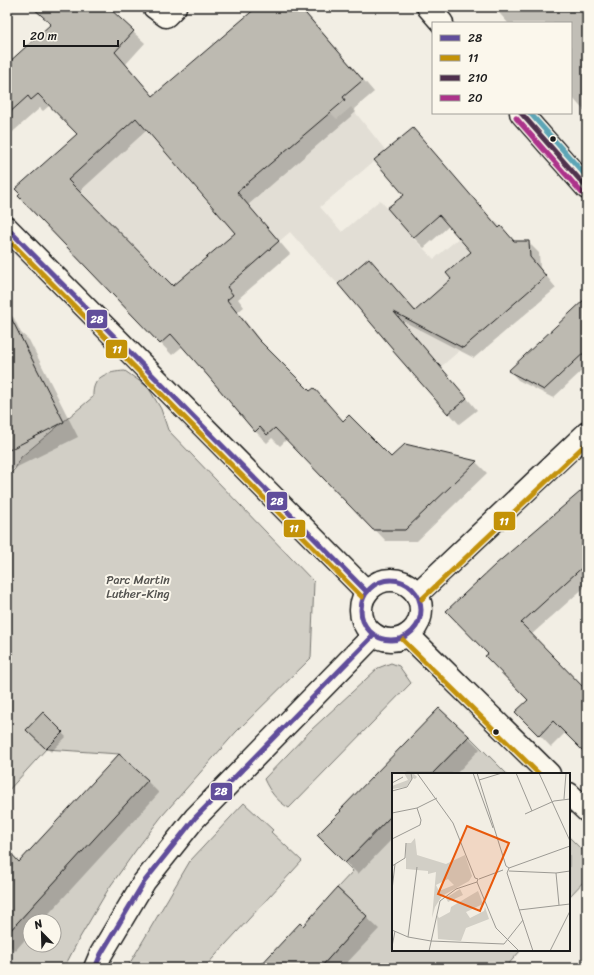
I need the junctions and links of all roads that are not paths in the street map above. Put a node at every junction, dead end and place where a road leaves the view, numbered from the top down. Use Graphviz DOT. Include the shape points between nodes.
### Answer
graph roads {
  1 [pos="154,7"];
  2 [pos="175,7"];
  3 [pos="428,7"];
  4 [pos="441,22"];
  5 [pos="522,114"];
  6 [pos="587,188"];
  7 [pos="7,228"];
  8 [pos="587,433"];
  9 [pos="421,589"];
  10 [pos="367,592"];
  11 [pos="408,635"];
  12 [pos="369,640"];
  13 [pos="548,773"];
  14 [pos="570,795"];
  15 [pos="587,811"];
  16 [pos="95,968"];
  1 -- 2 [label="street" via="166,16"];
  3 -- 4 [label="street"];
  5 -- 6 [label="street"];
  7 -- 10 [label="street"];
  8 -- 9 [label="street"];
  9 -- 10 [label="street" via="392,579 374,585"];
  9 -- 11 [label="street" via="420,620"];
  10 -- 12 [label="street" via="362,600 361,610"];
  11 -- 12 [label="street" via="395,640"];
  11 -- 13 [label="street"];
  12 -- 16 [label="street" via="195,818 144,882"];
  14 -- 15 [label="street"];
}
